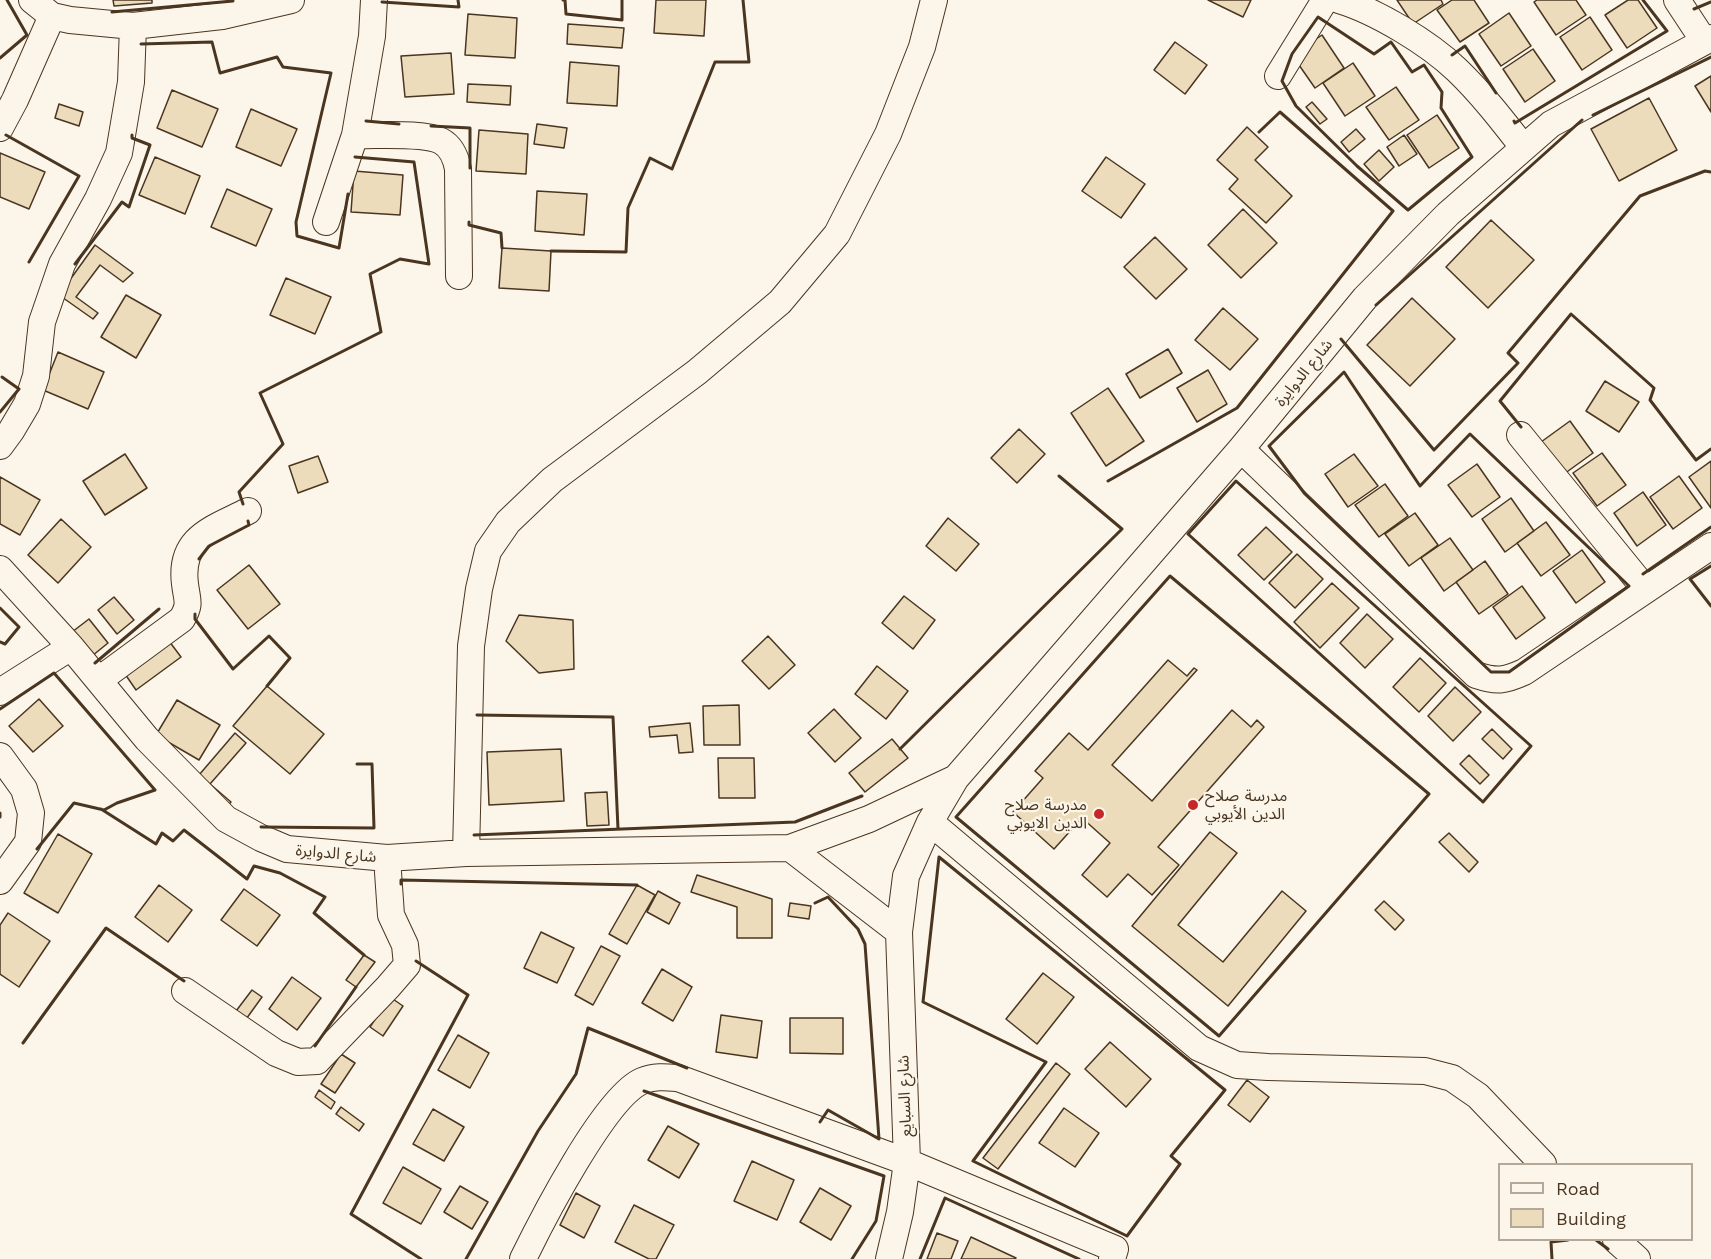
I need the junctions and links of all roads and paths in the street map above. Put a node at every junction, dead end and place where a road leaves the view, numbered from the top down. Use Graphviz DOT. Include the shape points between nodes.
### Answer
graph roads {
  1 [pos="32,0"];
  2 [pos="291,0"];
  3 [pos="374,0"];
  4 [pos="934,0"];
  5 [pos="1325,0"];
  6 [pos="1340,0"];
  7 [pos="1677,0"];
  8 [pos="52,16"];
  9 [pos="134,26"];
  10 [pos="1708,39"];
  11 [pos="1278,76"];
  12 [pos="0,128"];
  13 [pos="355,135"];
  14 [pos="1523,147"];
  15 [pos="326,222"];
  16 [pos="459,276"];
  17 [pos="1520,435"];
  18 [pos="0,446"];
  19 [pos="1241,449"];
  20 [pos="248,511"];
  21 [pos="1711,546"];
  22 [pos="0,569"];
  23 [pos="1646,590"];
  24 [pos="71,647"];
  25 [pos="99,680"];
  26 [pos="0,692"];
  27 [pos="0,756"];
  28 [pos="956,778"];
  29 [pos="930,822"];
  30 [pos="790,848"];
  31 [pos="466,854"];
  32 [pos="387,858"];
  33 [pos="0,881"];
  34 [pos="899,932"];
  35 [pos="185,991"];
  36 [pos="907,1162"];
  37 [pos="1542,1163"];
  38 [pos="1618,1241"];
  39 [pos="523,1259"];
  40 [pos="889,1259"];
  41 [pos="1112,1259"];
  42 [pos="1637,1259"];
  1 -- 8 [label="street"];
  2 -- 9 [label="street" via="222,16"];
  3 -- 13 [label="street" via="372,36"];
  4 -- 31 [label="street" via="922,47 888,134 837,234 780,302 697,372 552,480 507,522 488,551 471,646"];
  5 -- 11 [label="street"];
  6 -- 14 [label="street" via="1400,29 1456,69"];
  7 -- 10 [label="street"];
  8 -- 9 [label="street"];
  8 -- 12 [label="street"];
  9 -- 18 [label="street" via="131,82 119,153 62,264 42,322 36,376 27,404"];
  10 -- 14 [label="street, شارع الدوايرة" via="1551,124"];
  13 -- 15 [label="street"];
  13 -- 16 [label="street" via="429,137 443,142 456,156"];
  14 -- 19 [label="street, شارع الدوايرة" via="1448,214 1365,298"];
  17 -- 23 [label="street"];
  19 -- 23 [label="street" via="1476,675 1507,680 1524,672"];
  19 -- 28 [label="street, شارع الدوايرة"];
  20 -- 25 [label="street" via="202,535 192,546 183,564 189,600 182,619"];
  21 -- 23 [label="street"];
  22 -- 24 [label="street, شارع الدوايرة"];
  24 -- 25 [label="street, شارع الدوايرة"];
  24 -- 26 [label="street"];
  25 -- 32 [label="street, شارع الدوايرة" via="147,739 226,819 287,849"];
  27 -- 33 [label="street" via="24,789 32,813 28,842"];
  28 -- 29 [label="street, شارع السبايع"];
  28 -- 30 [label="street, شارع الدوايرة" via="869,819"];
  29 -- 34 [label="street, شارع السبايع" via="906,876"];
  29 -- 37 [label="street" via="1199,1048 1237,1065 1425,1071 1452,1078 1478,1096"];
  30 -- 31 [label="street, شارع الدوايرة"];
  30 -- 34 [label="street"];
  31 -- 32 [label="street, شارع الدوايرة"];
  32 -- 35 [label="street" via="391,915 405,945 407,965 317,1061 298,1062 276,1053"];
  34 -- 36 [label="street, شارع السبايع"];
  36 -- 39 [label="street" via="678,1078 655,1076 626,1092 602,1120"];
  36 -- 40 [label="street, شارع السبايع"];
  36 -- 41 [label="street" via="1116,1249"];
  38 -- 42 [label="street"];
}
